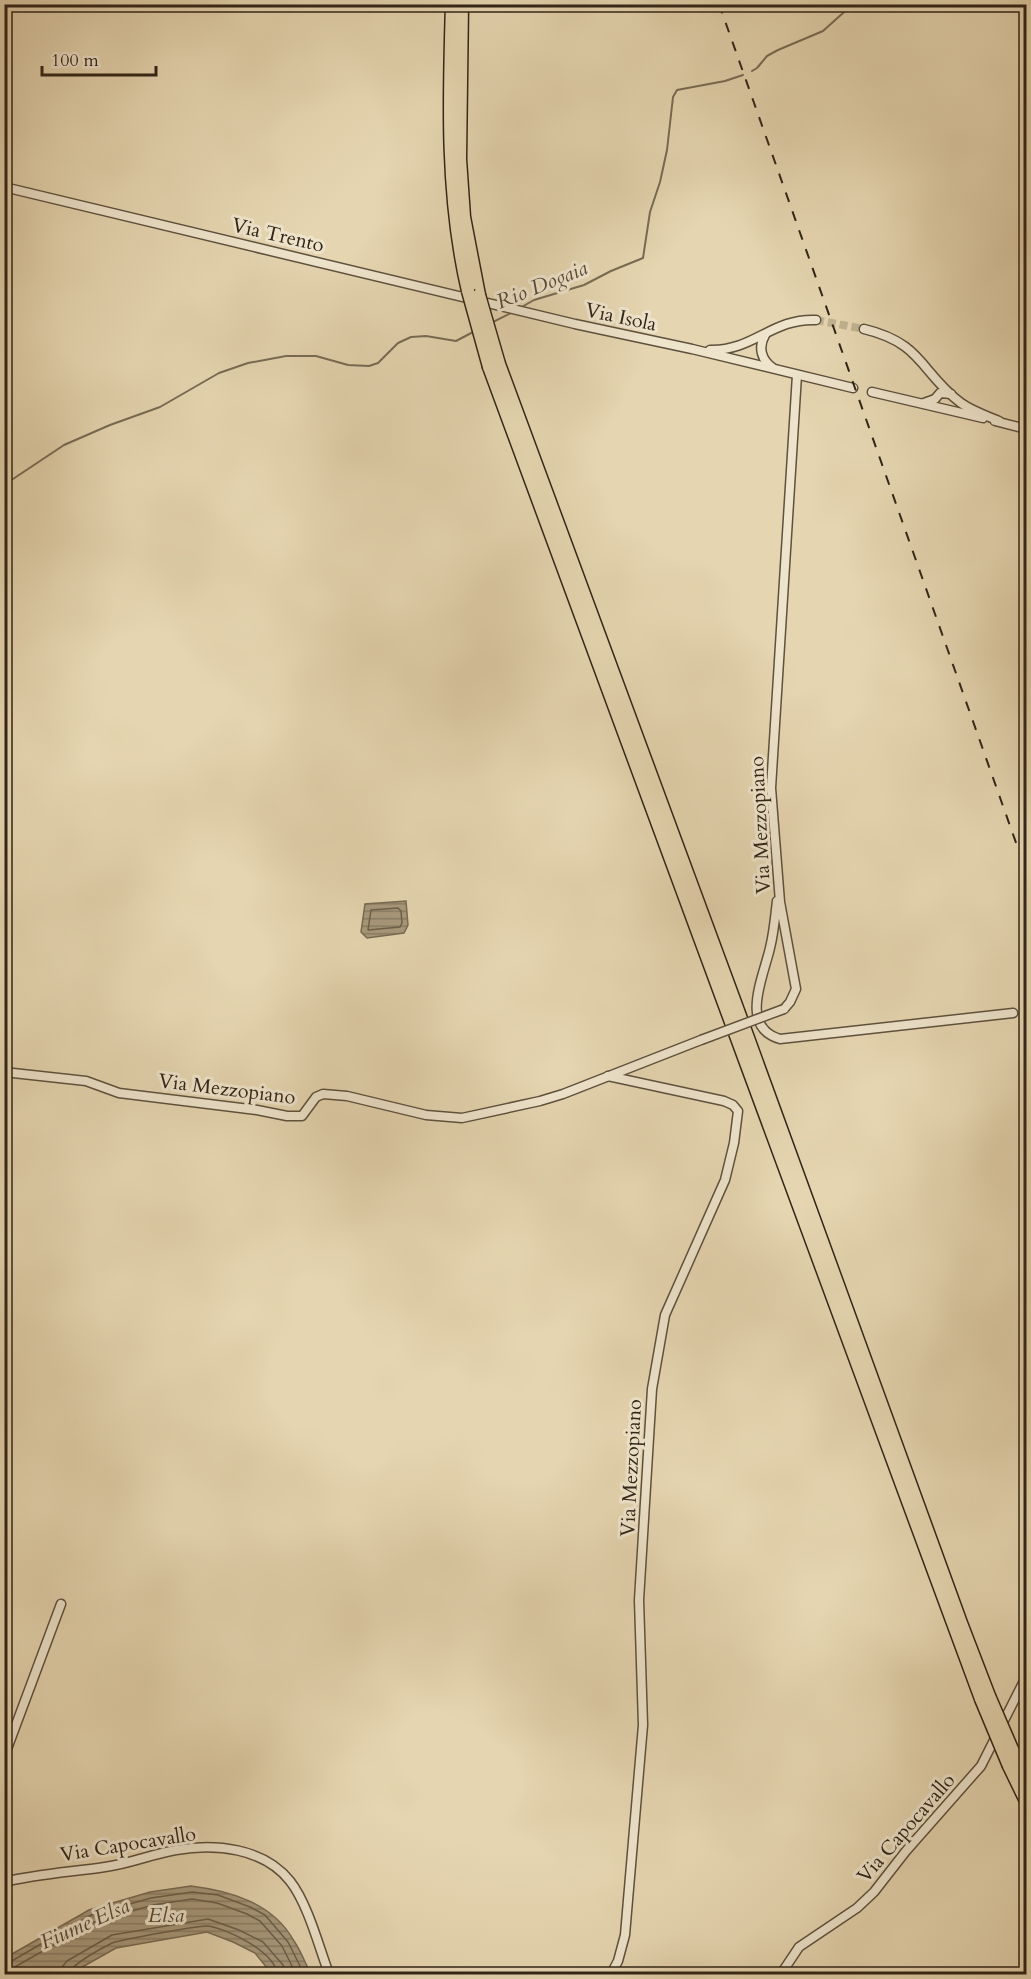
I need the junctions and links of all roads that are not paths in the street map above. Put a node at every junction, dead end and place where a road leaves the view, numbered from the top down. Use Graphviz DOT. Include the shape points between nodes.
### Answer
graph roads {
  1 [pos="452,4"];
  2 [pos="462,4"];
  3 [pos="4,187"];
  4 [pos="473,293"];
  5 [pos="543,316"];
  6 [pos="816,320"];
  7 [pos="864,329"];
  8 [pos="770,330"];
  9 [pos="748,343"];
  10 [pos="692,349"];
  11 [pos="759,360"];
  12 [pos="932,372"];
  13 [pos="797,375"];
  14 [pos="853,388"];
  15 [pos="872,392"];
  16 [pos="951,394"];
  17 [pos="938,402"];
  18 [pos="999,421"];
  19 [pos="1026,429"];
  20 [pos="778,883"];
  21 [pos="1012,1013"];
  22 [pos="4,1072"];
  23 [pos="608,1076"];
  24 [pos="61,1604"];
  25 [pos="1026,1677"];
  26 [pos="4,1757"];
  27 [pos="1014,1764"];
  28 [pos="1026,1780"];
  29 [pos="1026,1801"];
  30 [pos="4,1882"];
  31 [pos="329,1974"];
  32 [pos="611,1974"];
  33 [pos="781,1974"];
  1 -- 4 [label="highway" via="450,154 458,240"];
  2 -- 4 [label="highway" via="460,159"];
  3 -- 5 [label="street, Via Trento"];
  4 -- 27 [label="highway, bridge" via="494,365 985,1697"];
  5 -- 10 [label="street, Via Isola"];
  6 -- 8 [label="street, Via Isola" via="794,321"];
  7 -- 12 [label="street" via="910,348"];
  8 -- 9 [label="street, Via Isola"];
  8 -- 11 [label="street" via="761,342"];
  9 -- 10 [label="street, Via Isola" via="729,350"];
  9 -- 11 [label="street" via="756,346"];
  9 -- 11 [label="street" via="746,354"];
  10 -- 11 [label="street, Via Isola"];
  11 -- 13 [label="street"];
  12 -- 16 [label="street"];
  12 -- 17 [label="street"];
  13 -- 14 [label="street"];
  13 -- 20 [label="street, Via Mezzopiano" via="771,788"];
  15 -- 17 [label="street" via="920,403"];
  16 -- 17 [label="street" via="943,392"];
  16 -- 17 [label="street" via="951,406"];
  16 -- 18 [label="street" via="962,404"];
  17 -- 18 [label="street"];
  18 -- 19 [label="street"];
  20 -- 21 [label="street" via="774,931 757,1005 759,1022 769,1036 780,1039"];
  20 -- 23 [label="street, Via Mezzopiano, bridge" via="796,989 784,1009"];
  22 -- 23 [label="street, Via Mezzopiano" via="86,1081 119,1093 287,1116 302,1116 322,1094 426,1115 462,1118 540,1101"];
  23 -- 32 [label="street, Via Mezzopiano" via="724,1101 738,1111 725,1180 664,1315 651,1389 639,1600 643,1725 625,1935"];
  24 -- 26 [label="street"];
  25 -- 33 [label="street, Via Capocavallo" via="981,1766 874,1892 799,1947"];
  27 -- 28 [label="highway"];
  27 -- 29 [label="highway"];
  30 -- 31 [label="street, Via Capocavallo" via="106,1867 176,1850 244,1851 264,1859 290,1881"];
}
